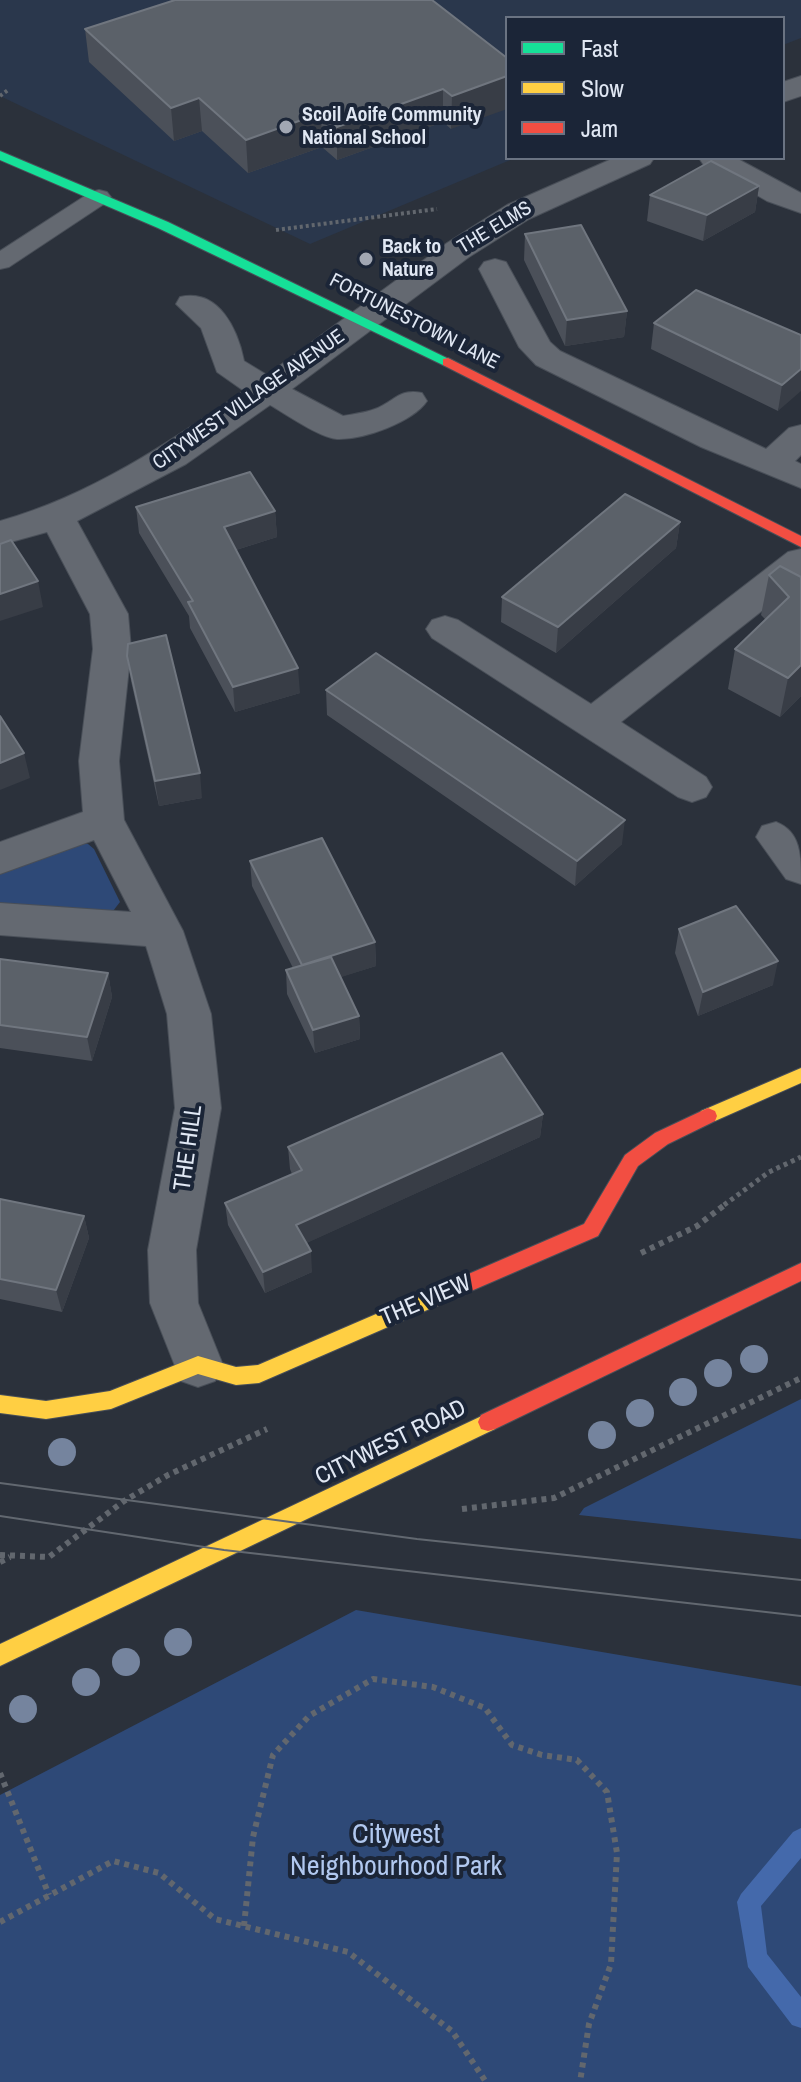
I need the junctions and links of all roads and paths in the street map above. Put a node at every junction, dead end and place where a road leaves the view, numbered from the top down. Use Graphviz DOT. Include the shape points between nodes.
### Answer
graph roads {
  1 [pos="8,90"];
  2 [pos="0,96"];
  3 [pos="0,155"];
  4 [pos="635,160"];
  5 [pos="718,160"];
  6 [pos="99,197"];
  7 [pos="801,204"];
  8 [pos="447,205"];
  9 [pos="270,230"];
  10 [pos="0,262"];
  11 [pos="495,269"];
  12 [pos="192,304"];
  13 [pos="364,319"];
  14 [pos="269,390"];
  15 [pos="410,401"];
  16 [pos="801,436"];
  17 [pos="786,470"];
  18 [pos="57,517"];
  19 [pos="0,533"];
  20 [pos="801,542"];
  21 [pos="801,561"];
  22 [pos="445,629"];
  23 [pos="591,725"];
  24 [pos="692,787"];
  25 [pos="104,820"];
  26 [pos="776,837"];
  27 [pos="0,858"];
  28 [pos="801,868"];
  29 [pos="0,919"];
  30 [pos="162,931"];
  31 [pos="801,1075"];
  32 [pos="801,1272"];
  33 [pos="198,1365"];
  34 [pos="801,1378"];
  35 [pos="0,1404"];
  36 [pos="168,1475"];
  37 [pos="462,1509"];
  38 [pos="0,1555"];
  39 [pos="11,1557"];
  40 [pos="0,1562"];
  41 [pos="0,1655"];
  42 [pos="0,1773"];
  43 [pos="49,1895"];
  44 [pos="0,1922"];
  45 [pos="244,1926"];
  46 [pos="486,2082"];
  47 [pos="580,2082"];
  1 -- 2 [label="path"];
  3 -- 6 [label="street, FORTUNESTOWN LANE"];
  4 -- 13 [label="street, THE ELMS" via="518,212"];
  5 -- 7 [label="street"];
  6 -- 10 [label="lane"];
  6 -- 13 [label="street, FORTUNESTOWN LANE"];
  8 -- 9 [label="path"];
  11 -- 17 [label="street" via="536,347 548,358"];
  12 -- 14 [label="street" via="213,317 229,365"];
  13 -- 14 [label="street, CITYWEST VILLAGE AVENUE"];
  13 -- 20 [label="street, FORTUNESTOWN LANE"];
  14 -- 15 [label="street" via="338,428 388,417"];
  14 -- 18 [label="street, CITYWEST VILLAGE AVENUE" via="174,456"];
  16 -- 17 [label="street"];
  18 -- 19 [label="street, CITYWEST VILLAGE AVENUE"];
  18 -- 25 [label="street, THE HILL" via="109,614 112,649 99,761"];
  21 -- 23 [label="street"];
  22 -- 23 [label="street"];
  23 -- 24 [label="street"];
  25 -- 27 [label="street"];
  25 -- 30 [label="street, THE HILL"];
  26 -- 28 [label="street"];
  29 -- 30 [label="street"];
  30 -- 33 [label="street, THE HILL" via="189,1014 198,1108 172,1250 174,1303"];
  31 -- 33 [label="street, THE VIEW" via="647,1146 626,1166 605,1217 591,1230 259,1374 231,1376"];
  32 -- 41 [label="street, CITYWEST ROAD"];
  33 -- 35 [label="street" via="111,1400 46,1410"];
  34 -- 37 [label="path" via="566,1493 516,1505"];
  36 -- 39 [label="path" via="49,1557"];
  38 -- 39 [label="path"];
  39 -- 40 [label="path"];
  42 -- 43 [label="path"];
  43 -- 44 [label="path"];
  43 -- 45 [label="path" via="113,1861 159,1873 215,1919"];
  45 -- 46 [label="path" via="348,1952 452,2031"];
  45 -- 47 [label="path" via="253,1837 273,1755 309,1716 373,1679 433,1687 485,1708 512,1745 577,1760 607,1792 617,1853 611,1964 589,2024"];
}
